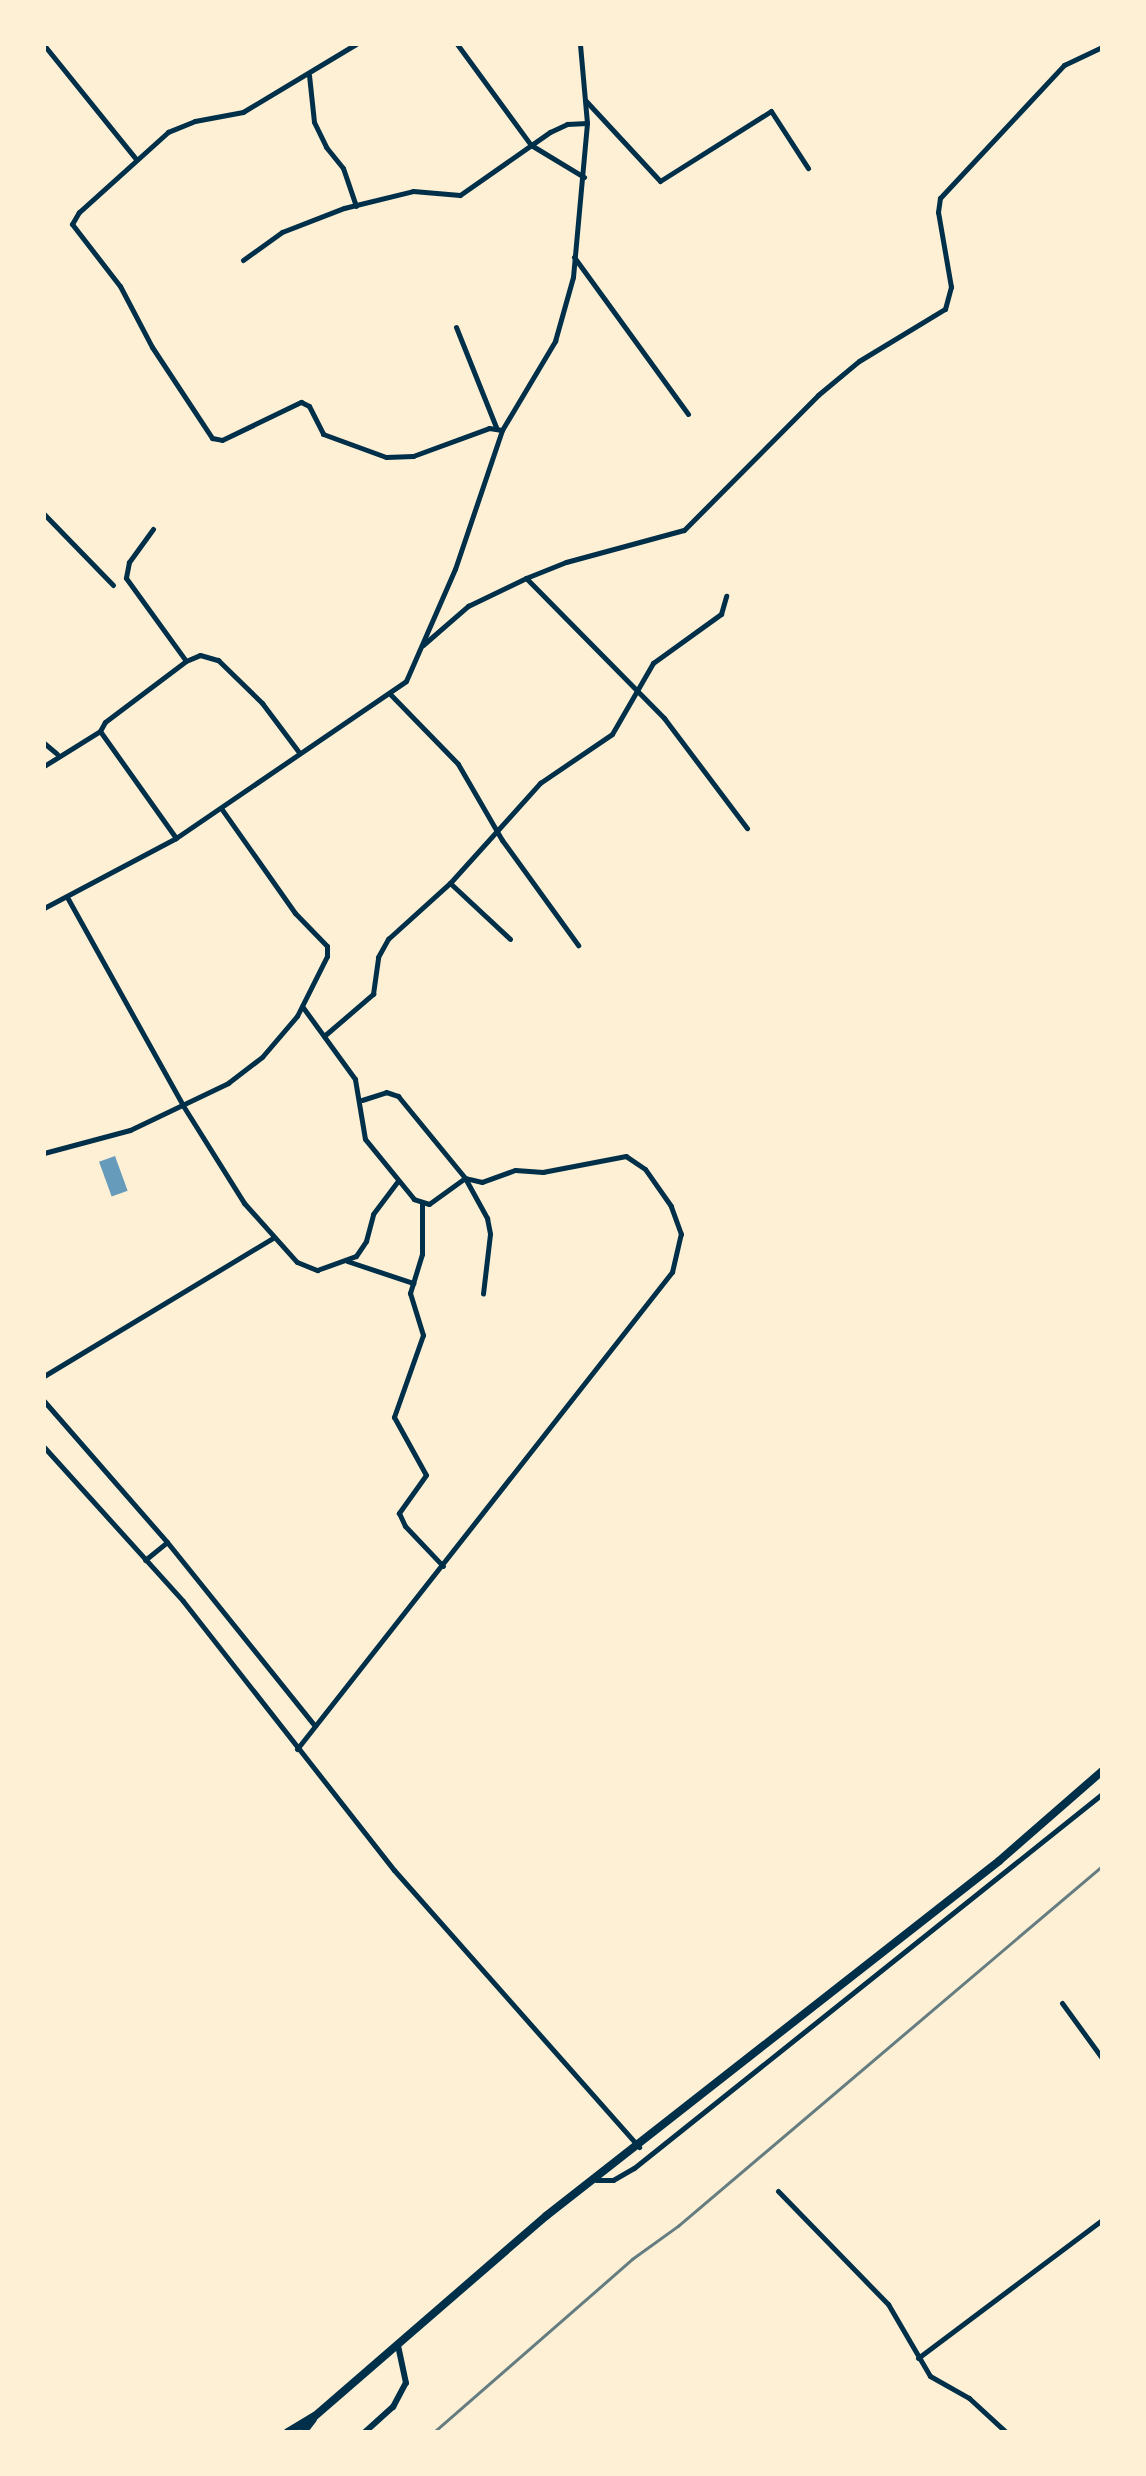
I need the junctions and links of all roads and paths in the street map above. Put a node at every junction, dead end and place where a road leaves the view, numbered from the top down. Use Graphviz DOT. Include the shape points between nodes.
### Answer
graph roads {
  1 [pos="356,44"];
  2 [pos="457,44"];
  3 [pos="580,44"];
  4 [pos="44,45"];
  5 [pos="1102,47"];
  6 [pos="309,75"];
  7 [pos="586,101"];
  8 [pos="587,123"];
  9 [pos="531,145"];
  10 [pos="136,159"];
  11 [pos="807,169"];
  12 [pos="584,177"];
  13 [pos="356,206"];
  14 [pos="574,257"];
  15 [pos="243,260"];
  16 [pos="456,327"];
  17 [pos="688,414"];
  18 [pos="499,428"];
  19 [pos="44,514"];
  20 [pos="153,529"];
  21 [pos="526,578"];
  22 [pos="113,586"];
  23 [pos="726,596"];
  24 [pos="423,645"];
  25 [pos="186,661"];
  26 [pos="635,689"];
  27 [pos="391,695"];
  28 [pos="100,731"];
  29 [pos="44,743"];
  30 [pos="298,751"];
  31 [pos="57,754"];
  32 [pos="44,766"];
  33 [pos="221,808"];
  34 [pos="747,828"];
  35 [pos="498,831"];
  36 [pos="176,838"];
  37 [pos="450,883"];
  38 [pos="67,897"];
  39 [pos="44,908"];
  40 [pos="510,939"];
  41 [pos="578,945"];
  42 [pos="302,1006"];
  43 [pos="324,1036"];
  44 [pos="362,1100"];
  45 [pos="182,1104"];
  46 [pos="44,1153"];
  47 [pos="465,1178"];
  48 [pos="397,1182"];
  49 [pos="422,1203"];
  50 [pos="273,1238"];
  51 [pos="347,1261"];
  52 [pos="412,1283"];
  53 [pos="483,1294"];
  54 [pos="44,1376"];
  55 [pos="44,1401"];
  56 [pos="44,1447"];
  57 [pos="167,1542"];
  58 [pos="145,1560"];
  59 [pos="443,1566"];
  60 [pos="315,1726"];
  61 [pos="297,1749"];
  62 [pos="1102,1771"];
  63 [pos="1102,1794"];
  64 [pos="1062,2003"];
  65 [pos="1102,2058"];
  66 [pos="639,2147"];
  67 [pos="596,2180"];
  68 [pos="778,2191"];
  69 [pos="1102,2220"];
  70 [pos="398,2346"];
  71 [pos="918,2357"];
  72 [pos="315,2416"];
  73 [pos="288,2432"];
  74 [pos="303,2432"];
  75 [pos="365,2432"];
  76 [pos="1006,2432"];
  1 -- 6 [label="street"];
  2 -- 9 [label="street"];
  3 -- 7 [label="street"];
  4 -- 10 [label="street"];
  5 -- 21 [label="street" via="1064,65 940,198 938,212 951,287 945,309 859,361 818,395 684,530"];
  6 -- 10 [label="street" via="243,112 181,125"];
  6 -- 13 [label="street" via="314,122 343,168"];
  7 -- 8 [label="street"];
  7 -- 11 [label="street" via="660,181 771,111"];
  8 -- 9 [label="street" via="567,124"];
  8 -- 12 [label="street"];
  9 -- 12 [label="street"];
  9 -- 13 [label="street" via="460,195 413,191"];
  10 -- 18 [label="street" via="72,224 120,286 152,347 212,438 222,440 301,401 309,406 323,435 386,457 434,451"];
  12 -- 14 [label="street"];
  13 -- 15 [label="street" via="282,232"];
  14 -- 17 [label="street"];
  14 -- 18 [label="street" via="555,341"];
  16 -- 18 [label="street"];
  18 -- 24 [label="street" via="455,569"];
  19 -- 22 [label="street"];
  20 -- 25 [label="street" via="129,562 126,578"];
  21 -- 24 [label="street" via="468,606"];
  21 -- 26 [label="street"];
  23 -- 26 [label="street" via="722,614 653,663"];
  24 -- 27 [label="street" via="406,681"];
  25 -- 28 [label="street" via="105,722"];
  25 -- 30 [label="street" via="200,655 218,660 262,703"];
  26 -- 34 [label="street" via="664,718"];
  26 -- 35 [label="street" via="612,734 540,783"];
  27 -- 30 [label="street"];
  27 -- 35 [label="street" via="458,764"];
  28 -- 31 [label="street"];
  28 -- 36 [label="street"];
  29 -- 31 [label="street"];
  30 -- 33 [label="street"];
  31 -- 32 [label="street"];
  33 -- 36 [label="street"];
  33 -- 42 [label="street" via="295,913 327,946"];
  35 -- 37 [label="street"];
  35 -- 41 [label="street"];
  36 -- 38 [label="street"];
  37 -- 40 [label="street"];
  37 -- 43 [label="street" via="388,939 378,957 373,994"];
  38 -- 39 [label="street"];
  38 -- 45 [label="street"];
  42 -- 43 [label="street"];
  42 -- 45 [label="street" via="282,1036 246,1070"];
  43 -- 44 [label="street" via="355,1079"];
  44 -- 47 [label="street" via="386,1092 398,1096"];
  44 -- 48 [label="street" via="365,1139"];
  45 -- 46 [label="street" via="130,1130"];
  45 -- 50 [label="street" via="244,1203"];
  47 -- 49 [label="street" via="439,1198"];
  47 -- 53 [label="street" via="487,1218 490,1234"];
  47 -- 59 [label="street" via="482,1182 515,1170 543,1172 626,1156 645,1169 670,1206 681,1242 673,1272"];
  48 -- 49 [label="street"];
  48 -- 51 [label="street" via="373,1214 363,1249"];
  49 -- 52 [label="street" via="422,1254"];
  50 -- 51 [label="street" via="309,1270"];
  50 -- 54 [label="street"];
  51 -- 52 [label="street"];
  52 -- 59 [label="street" via="411,1305 423,1335 394,1417 426,1475 399,1513 405,1526"];
  55 -- 57 [label="street"];
  56 -- 58 [label="street"];
  57 -- 58 [label="street"];
  57 -- 60 [label="street"];
  58 -- 61 [label="street"];
  59 -- 60 [label="street"];
  60 -- 61 [label="street"];
  61 -- 66 [label="street" via="394,1870"];
  62 -- 66 [label="highway" via="999,1861"];
  63 -- 67 [label="street" via="635,2168 613,2180"];
  64 -- 65 [label="street"];
  66 -- 67 [label="highway"];
  67 -- 70 [label="highway" via="546,2216"];
  68 -- 71 [label="street" via="888,2304"];
  69 -- 71 [label="street"];
  70 -- 72 [label="highway"];
  70 -- 75 [label="street" via="406,2383 393,2407"];
  71 -- 76 [label="street" via="930,2375 969,2398"];
  72 -- 73 [label="highway"];
  72 -- 74 [label="highway"];
}
